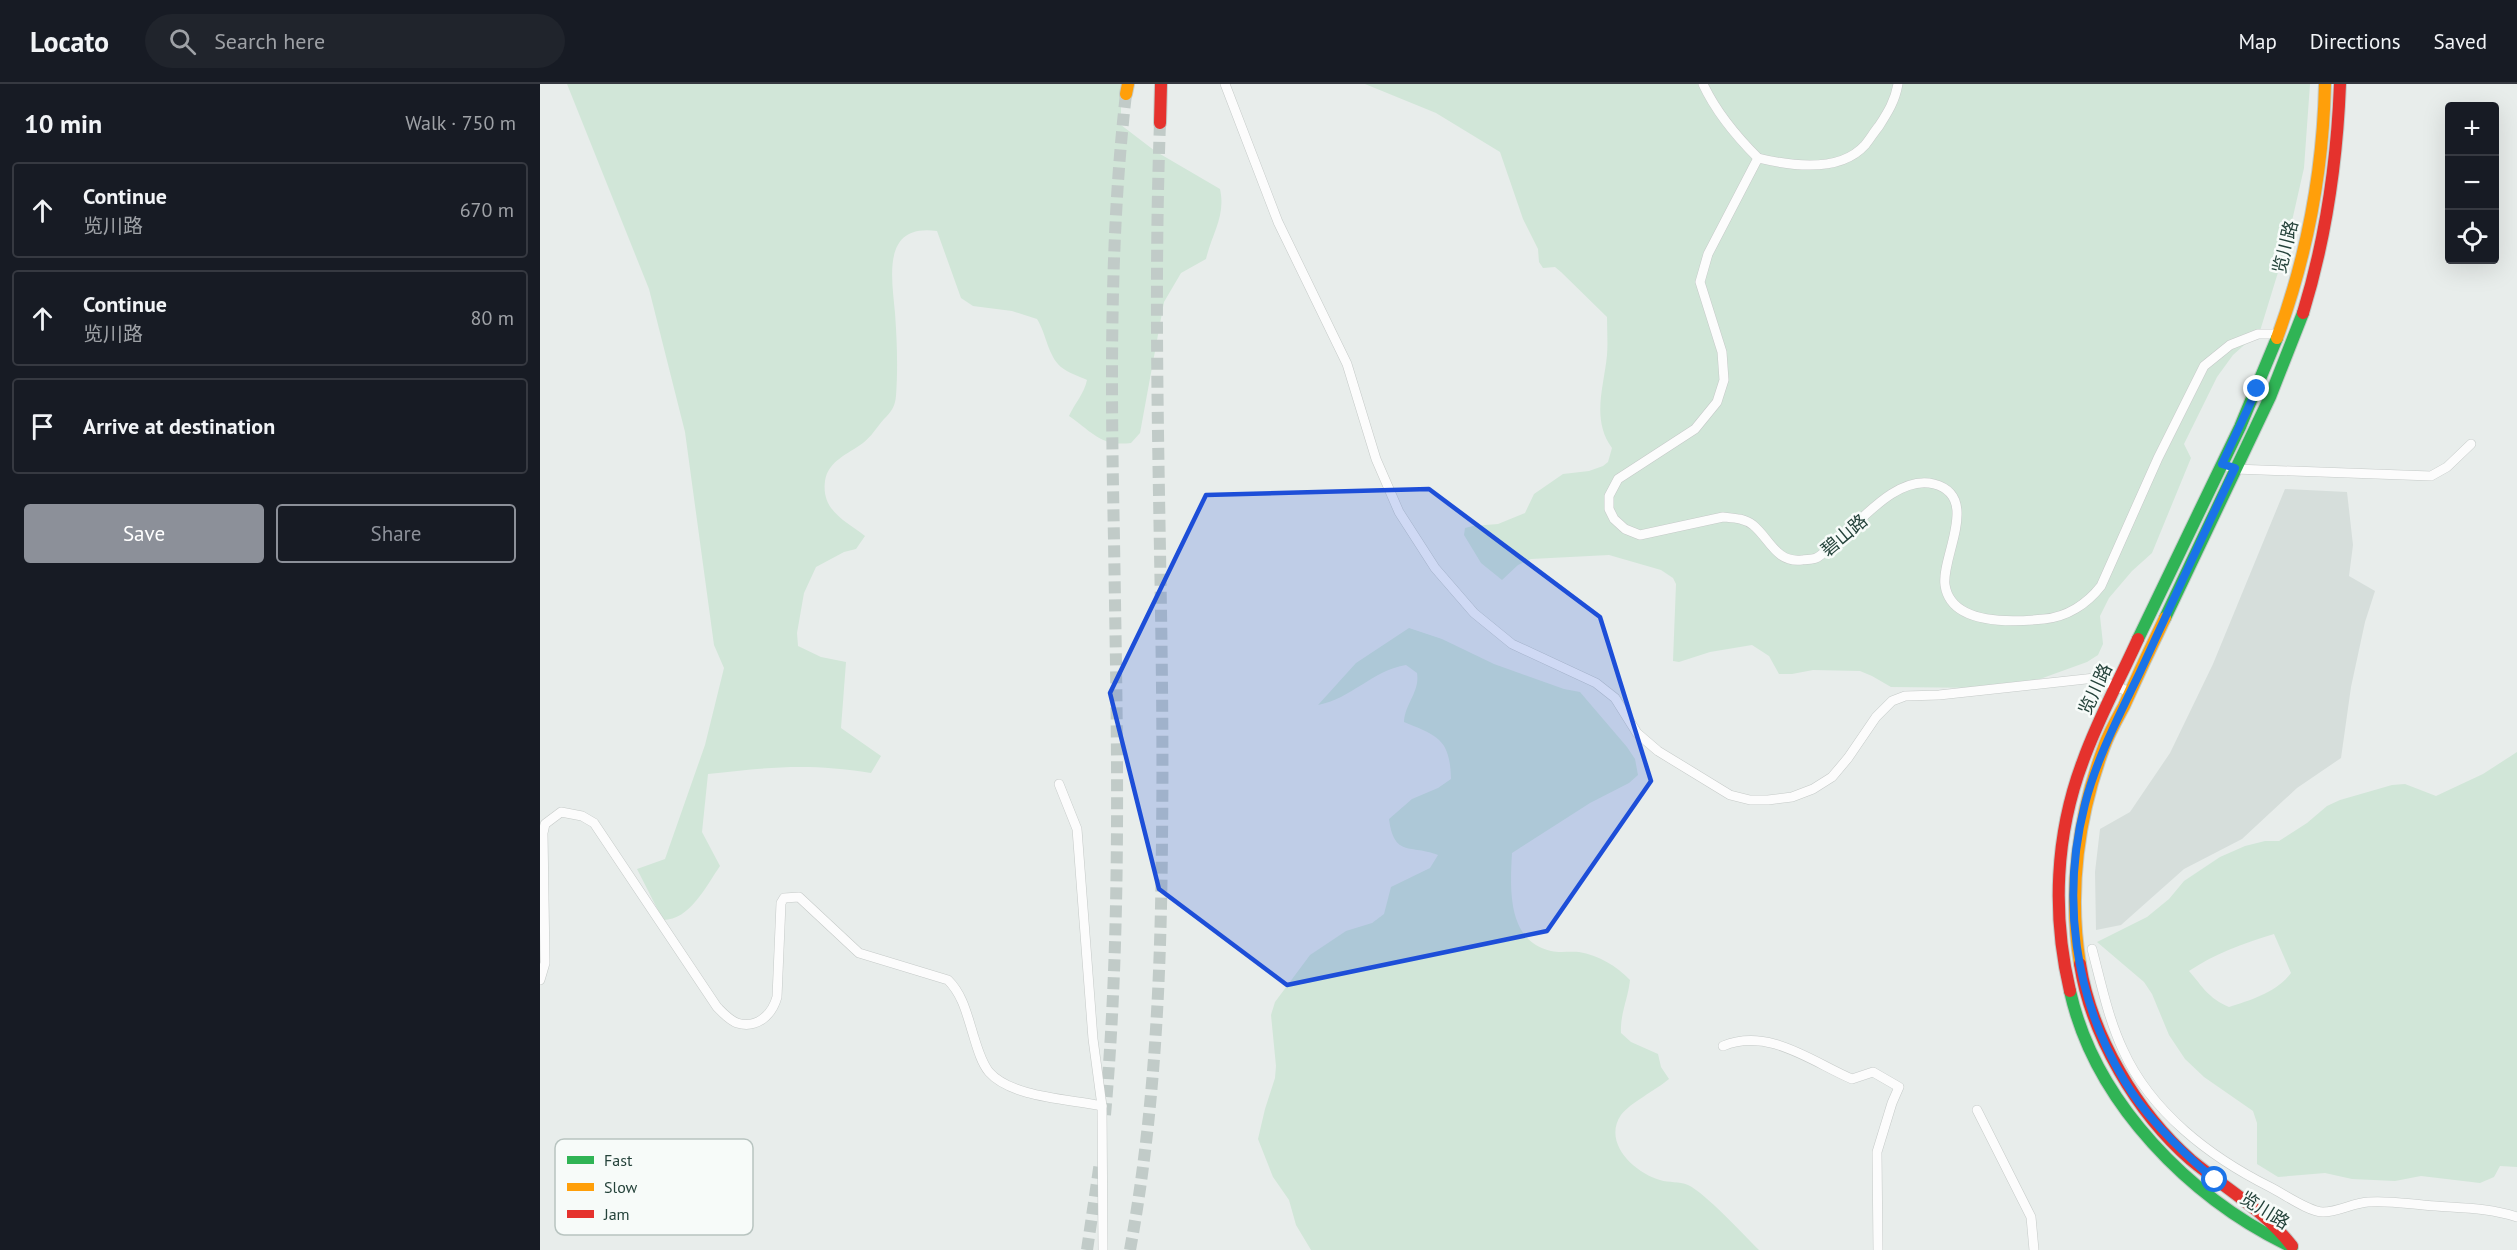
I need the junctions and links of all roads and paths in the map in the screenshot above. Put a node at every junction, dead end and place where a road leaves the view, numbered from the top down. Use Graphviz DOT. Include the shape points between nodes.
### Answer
graph roads {
  1 [pos="1161,84"];
  2 [pos="1226,84"];
  3 [pos="1703,84"];
  4 [pos="1898,84"];
  5 [pos="2325,84"];
  6 [pos="2340,84"];
  7 [pos="1160,123"];
  8 [pos="1758,158"];
  9 [pos="2278,334"];
  10 [pos="2471,444"];
  11 [pos="2222,464"];
  12 [pos="2235,468"];
  13 [pos="2116,686"];
  14 [pos="2130,692"];
  15 [pos="1059,784"];
  16 [pos="2076,948"];
  17 [pos="2092,949"];
  18 [pos="2061,950"];
  19 [pos="540,980"];
  20 [pos="1724,1046"];
  21 [pos="1102,1106"];
  22 [pos="1977,1110"];
  23 [pos="2517,1217"];
  24 [pos="2294,1249"];
  25 [pos="1103,1250"];
  26 [pos="1878,1250"];
  27 [pos="2034,1250"];
  1 -- 7 [label="street"];
  2 -- 13 [label="street" via="1278,222 1347,364 1376,459 1395,502 1429,559 1474,613 1512,644 1596,683 1615,698 1637,733 1659,751 1730,795 1768,800 1813,789 1832,777 1876,717 1892,701 1905,696 2095,678"];
  3 -- 8 [label="street" via="1710,100"];
  4 -- 8 [label="street" via="1887,114 1864,147 1847,156 1806,166"];
  5 -- 9 [label="street, 览川路" via="2323,147 2315,196 2303,255"];
  6 -- 12 [label="street, 览川路" via="2337,149 2318,259 2271,395"];
  8 -- 9 [label="street, 碧山路" via="1708,254 1700,282 1722,352 1724,380 1717,402 1695,429 1618,479 1609,496 1614,519 1624,529 1640,535 1737,518 1752,524 1780,556 1794,561 1815,559 1895,490 1914,482 1936,484 1951,494 1958,509 1945,586 1951,598 1978,618 2047,619 2089,601 2101,586 2204,366 2230,345 2258,334"];
  9 -- 11 [label="street, 览川路"];
  10 -- 12 [label="street" via="2447,468 2431,476"];
  11 -- 12 [label="street"];
  11 -- 13 [label="street, 览川路"];
  12 -- 14 [label="street, 览川路"];
  13 -- 14 [label="street"];
  13 -- 18 [label="street, 览川路" via="2075,780 2063,825 2059,862"];
  14 -- 16 [label="street, 览川路" via="2104,746 2085,804 2074,870"];
  15 -- 21 [label="street" via="1077,829"];
  16 -- 18 [label="street"];
  16 -- 24 [label="street, 览川路" via="2094,1015 2124,1082 2178,1148 2280,1228"];
  17 -- 23 [label="street" via="2129,1063 2169,1116 2242,1172 2318,1211 2363,1202 2398,1202 2484,1209"];
  18 -- 24 [label="street, 览川路" via="2065,977 2083,1033 2105,1081 2144,1132 2181,1172 2229,1210 2268,1237"];
  19 -- 21 [label="street" via="545,963 543,833 545,824 553,817 561,812 572,813 594,823 717,1008 734,1022 762,1021 774,1007 781,903 784,898 799,897 859,953 948,981 958,990 982,1060 1002,1083 1016,1090"];
  20 -- 26 [label="street" via="1736,1041 1777,1042 1852,1079 1873,1072 1899,1087 1877,1152"];
  21 -- 25 [label="street"];
  22 -- 27 [label="street" via="2031,1217"];
}
